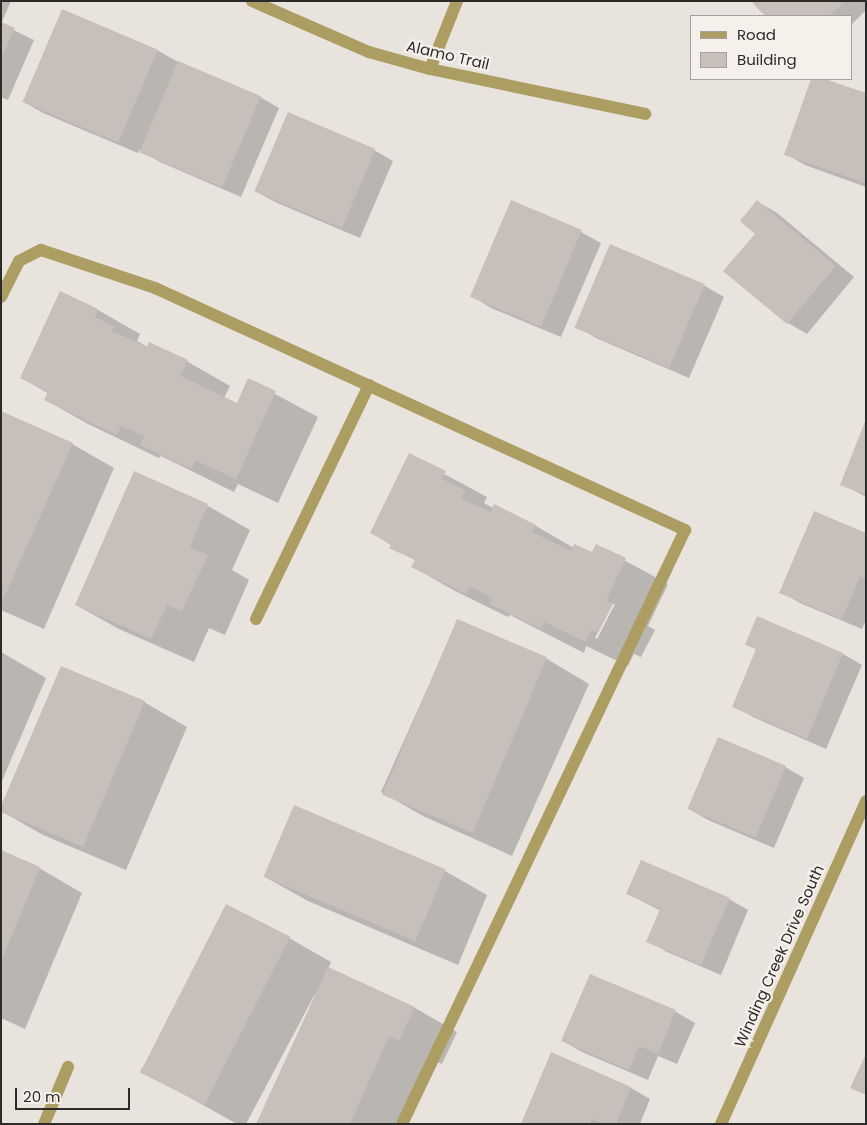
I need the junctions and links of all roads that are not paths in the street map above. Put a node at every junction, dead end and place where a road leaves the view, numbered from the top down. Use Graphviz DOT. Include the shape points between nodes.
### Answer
graph roads {
  1 [pos="252,1"];
  2 [pos="457,1"];
  3 [pos="430,69"];
  4 [pos="645,114"];
  5 [pos="1,297"];
  6 [pos="369,385"];
  7 [pos="256,619"];
  8 [pos="866,801"];
  9 [pos="68,1067"];
  10 [pos="44,1124"];
  11 [pos="402,1124"];
  12 [pos="721,1124"];
  1 -- 3 [label="street, Alamo Trail" via="369,52"];
  2 -- 3 [label="street"];
  3 -- 4 [label="street, Alamo Trail"];
  5 -- 6 [label="street" via="19,261 41,250 155,288"];
  6 -- 7 [label="street"];
  6 -- 11 [label="street" via="685,530"];
  8 -- 12 [label="street, Winding Creek Drive South"];
  9 -- 10 [label="street"];
}
